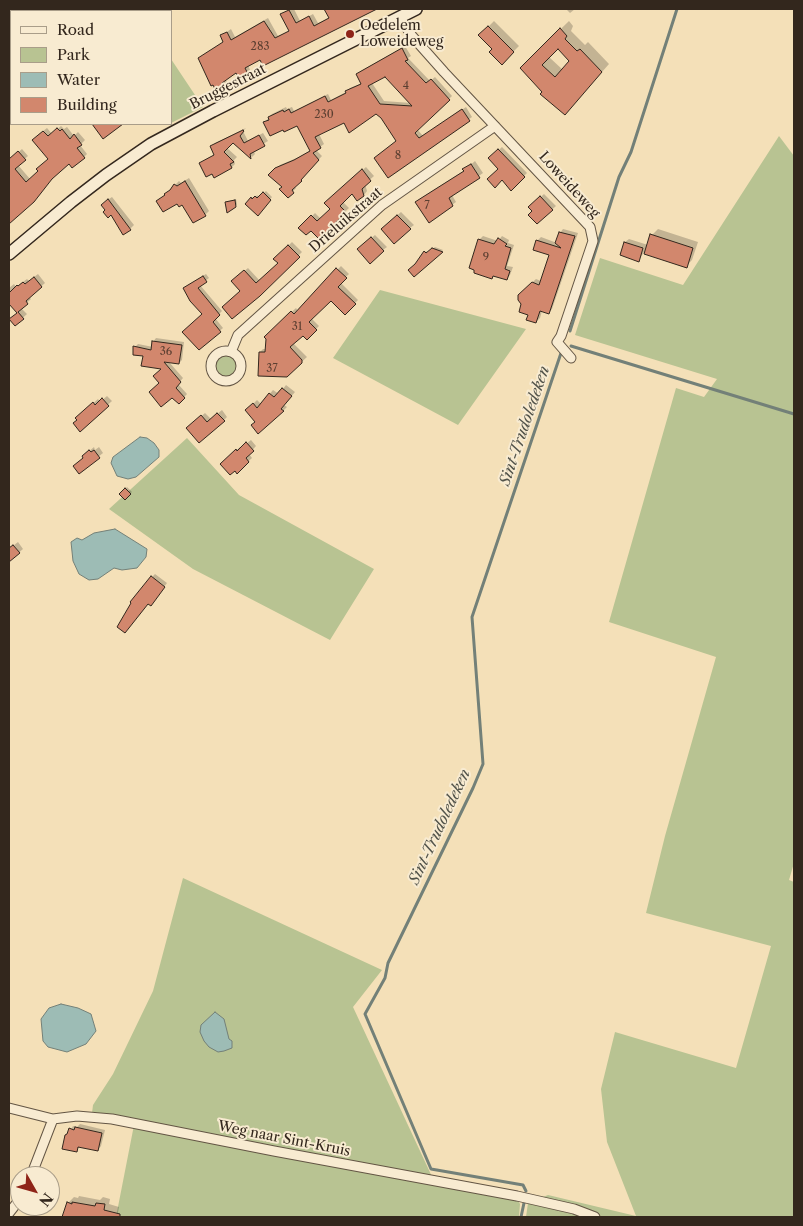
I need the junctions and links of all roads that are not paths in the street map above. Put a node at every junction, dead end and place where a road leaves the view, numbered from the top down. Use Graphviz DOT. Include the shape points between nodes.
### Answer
graph roads {
  1 [pos="416,9"];
  2 [pos="400,18"];
  3 [pos="495,126"];
  4 [pos="9,254"];
  5 [pos="230,352"];
  6 [pos="571,358"];
  7 [pos="9,1108"];
  8 [pos="53,1119"];
  9 [pos="35,1166"];
  10 [pos="595,1217"];
  1 -- 2 [label="main road, Bruggestraat"];
  2 -- 3 [label="street, Loweideweg" via="412,36"];
  2 -- 4 [label="main road, Bruggestraat" via="151,144 85,191"];
  3 -- 5 [label="street, Drieluikstraat" via="382,205 238,335"];
  3 -- 6 [label="street, Loweideweg" via="590,227 593,241 557,342"];
  7 -- 8 [label="street, Weg naar Sint-Kruis"];
  8 -- 9 [label="street"];
  8 -- 10 [label="street, Weg naar Sint-Kruis" via="77,1116 112,1119 517,1196"];
}
